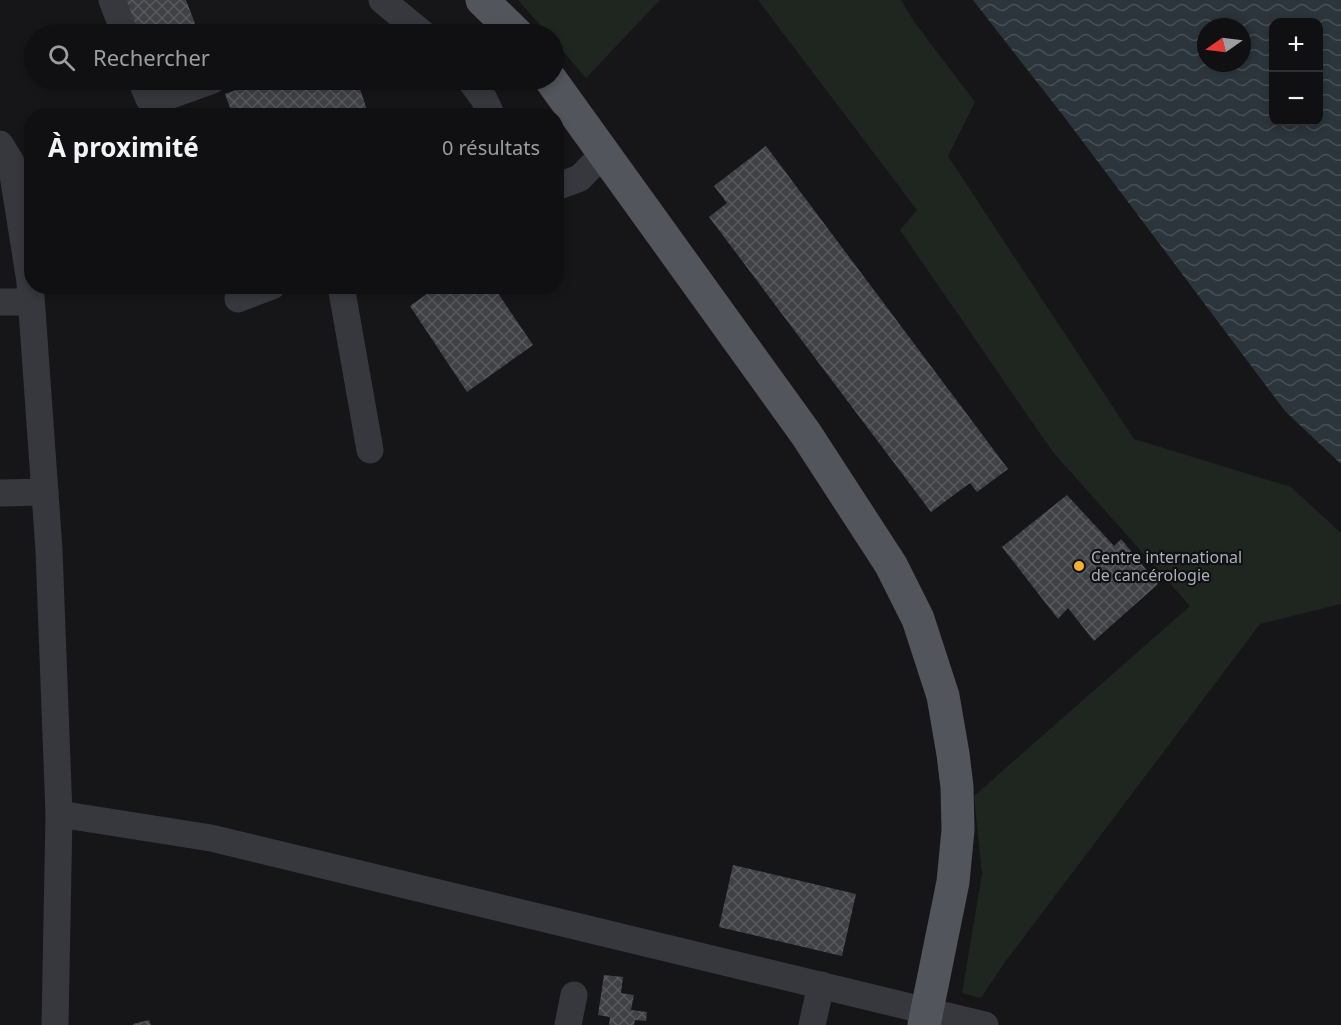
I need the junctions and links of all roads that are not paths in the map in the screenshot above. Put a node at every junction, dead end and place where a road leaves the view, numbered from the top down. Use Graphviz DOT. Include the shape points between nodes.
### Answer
graph roads {
  1 [pos="112,0"];
  2 [pos="382,0"];
  3 [pos="482,0"];
  4 [pos="121,24"];
  5 [pos="411,24"];
  6 [pos="507,24"];
  7 [pos="145,90"];
  8 [pos="185,90"];
  9 [pos="477,90"];
  10 [pos="558,90"];
  11 [pos="488,108"];
  12 [pos="0,144"];
  13 [pos="604,153"];
  14 [pos="564,184"];
  15 [pos="24,242"];
  16 [pos="31,294"];
  17 [pos="251,294"];
  18 [pos="342,294"];
  19 [pos="238,299"];
  20 [pos="0,302"];
  21 [pos="31,302"];
  22 [pos="370,450"];
  23 [pos="45,492"];
  24 [pos="0,493"];
  25 [pos="59,814"];
  26 [pos="821,985"];
  27 [pos="574,995"];
  28 [pos="926,1018"];
  29 [pos="55,1025"];
  30 [pos="568,1025"];
  31 [pos="812,1025"];
  32 [pos="985,1025"];
  1 -- 4 [label="lane"];
  2 -- 5 [label="lane"];
  3 -- 6 [label="main road"];
  7 -- 8 [label="lane" via="149,99"];
  9 -- 11 [label="lane"];
  10 -- 13 [label="main road"];
  12 -- 15 [label="lane" via="12,162"];
  13 -- 14 [label="lane" via="580,178"];
  13 -- 28 [label="main road" via="806,434 891,565 918,619 943,696 956,776 958,830 954,882"];
  16 -- 21 [label="lane"];
  17 -- 19 [label="lane"];
  18 -- 22 [label="lane"];
  20 -- 21 [label="lane"];
  21 -- 23 [label="lane"];
  23 -- 24 [label="lane"];
  23 -- 25 [label="lane"];
  25 -- 26 [label="lane" via="211,838"];
  25 -- 29 [label="lane"];
  26 -- 28 [label="lane"];
  26 -- 31 [label="lane"];
  27 -- 30 [label="lane"];
  28 -- 32 [label="lane"];
}
